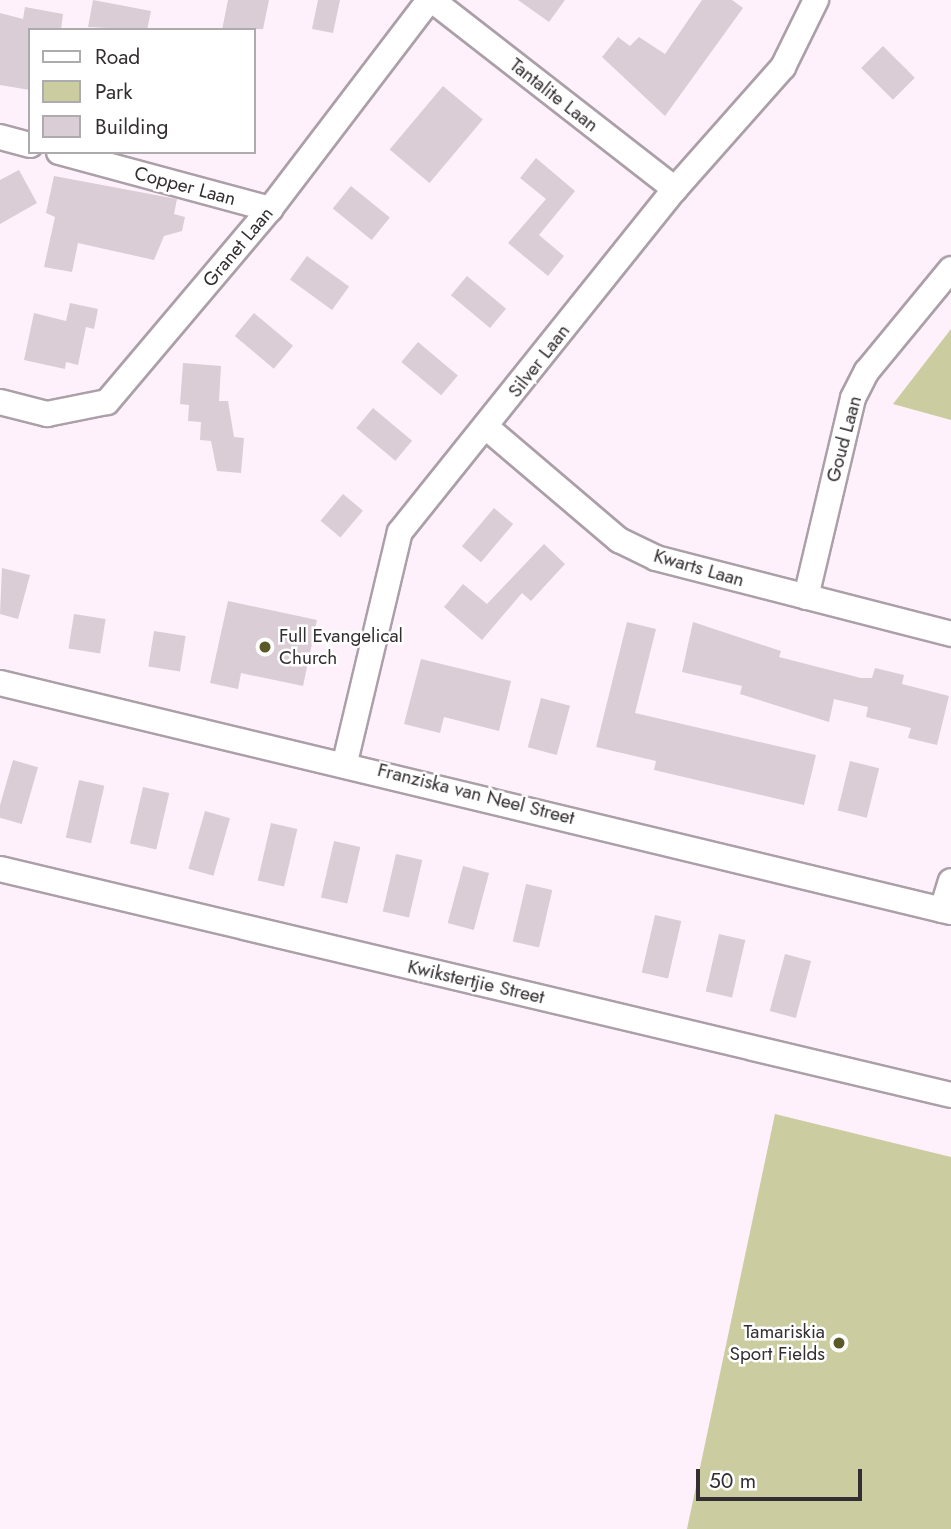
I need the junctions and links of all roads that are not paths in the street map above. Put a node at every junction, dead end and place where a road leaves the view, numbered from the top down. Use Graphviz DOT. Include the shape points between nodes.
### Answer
graph roads {
  1 [pos="431,0"];
  2 [pos="817,0"];
  3 [pos="0,136"];
  4 [pos="28,144"];
  5 [pos="66,154"];
  6 [pos="675,189"];
  7 [pos="270,209"];
  8 [pos="951,269"];
  9 [pos="0,402"];
  10 [pos="486,427"];
  11 [pos="806,597"];
  12 [pos="951,634"];
  13 [pos="0,683"];
  14 [pos="345,762"];
  15 [pos="0,869"];
  16 [pos="951,881"];
  17 [pos="947,911"];
  18 [pos="951,1095"];
  1 -- 6 [label="street, Tantalite Laan"];
  1 -- 7 [label="street, Granet Laan"];
  2 -- 6 [label="street, Silver Laan" via="783,67"];
  3 -- 4 [label="street"];
  5 -- 7 [label="street, Copper Laan"];
  6 -- 10 [label="street, Silver Laan"];
  7 -- 9 [label="street, Granet Laan" via="107,402 47,414"];
  8 -- 11 [label="street, Goud Laan" via="867,371 853,398"];
  10 -- 11 [label="street, Kwarts Laan" via="618,540 656,558"];
  10 -- 14 [label="street, Silver Laan" via="400,532"];
  11 -- 12 [label="street, Kwarts Laan"];
  13 -- 14 [label="street, Franziska van Neel Street"];
  14 -- 17 [label="street, Franziska van Neel Street"];
  15 -- 18 [label="street, Kwikstertjie Street"];
  16 -- 17 [label="street"];
}
